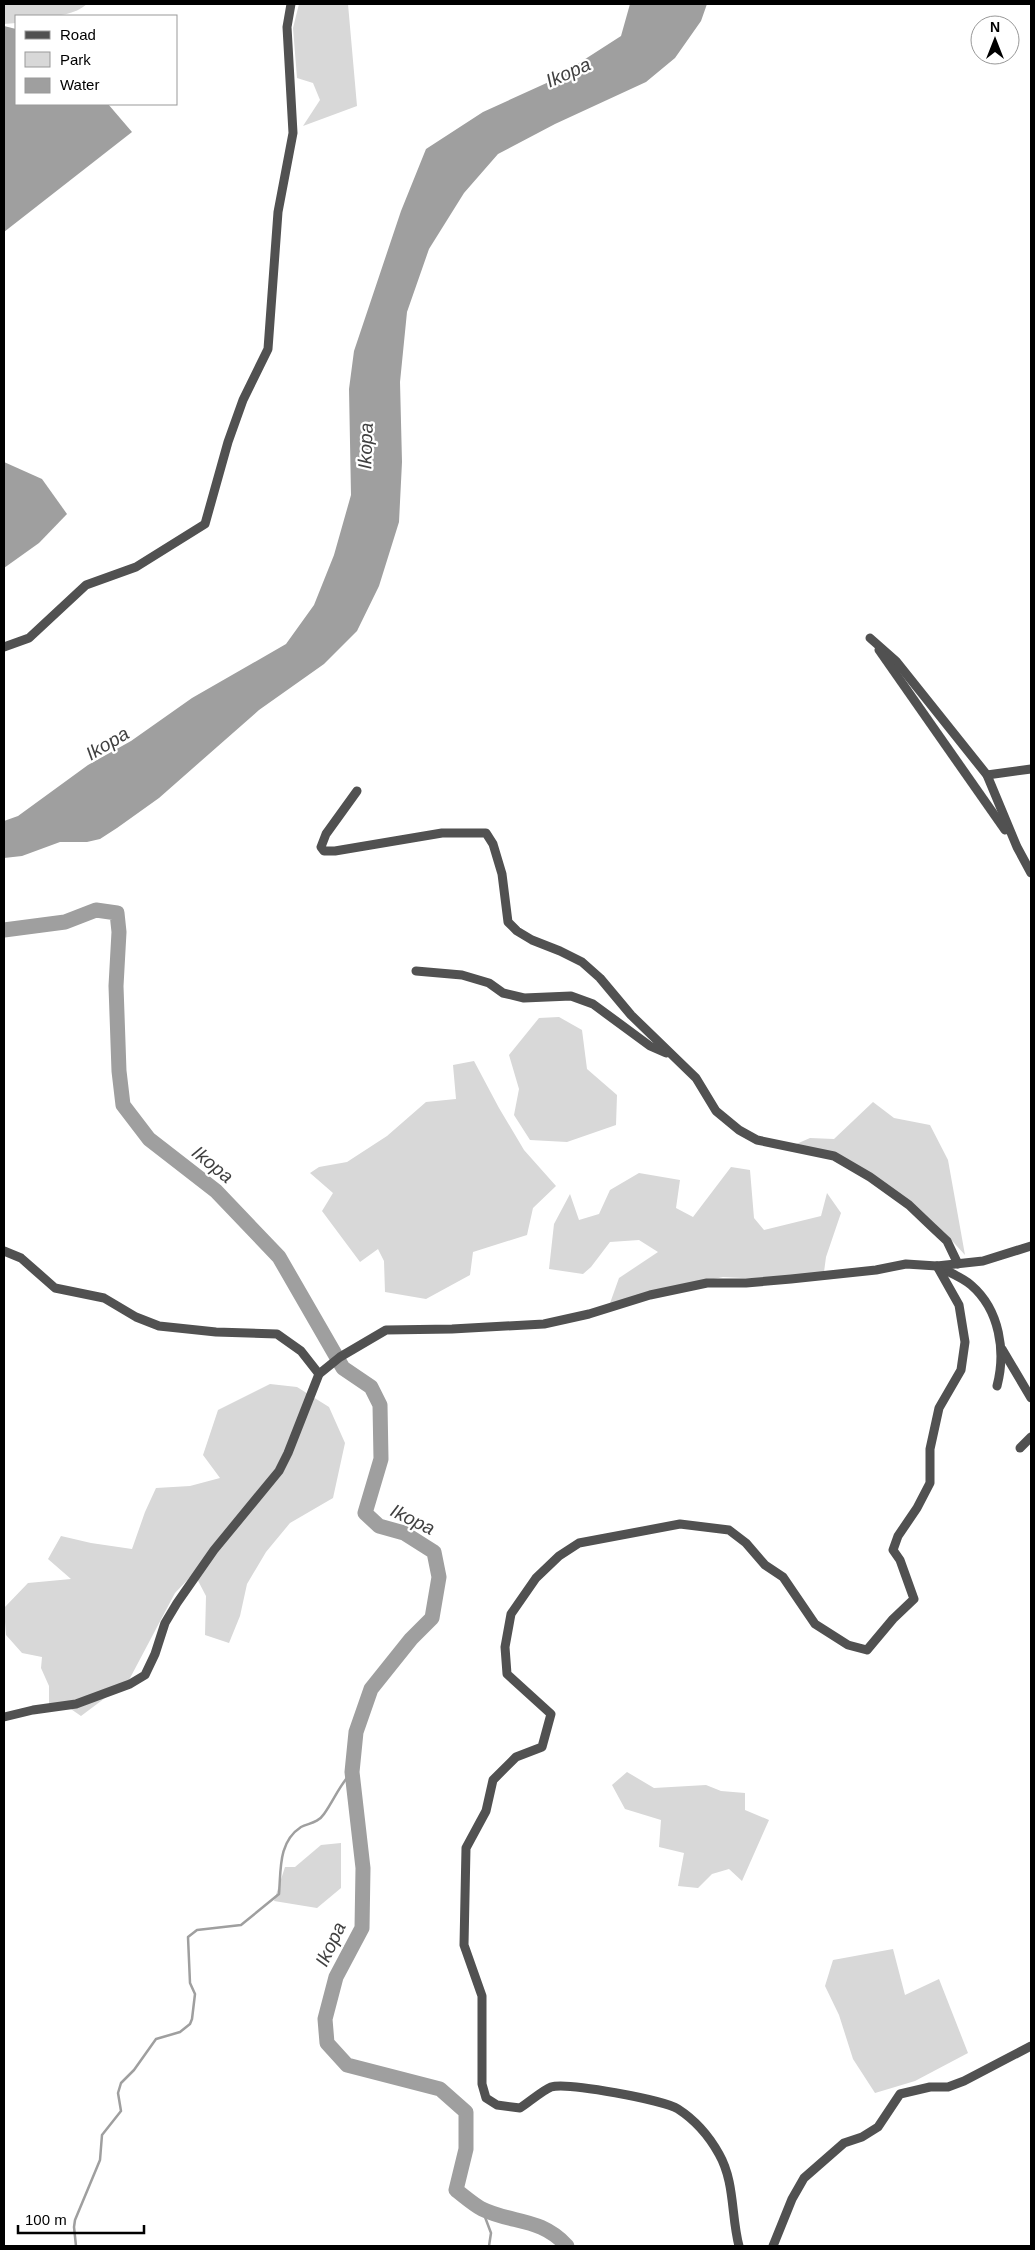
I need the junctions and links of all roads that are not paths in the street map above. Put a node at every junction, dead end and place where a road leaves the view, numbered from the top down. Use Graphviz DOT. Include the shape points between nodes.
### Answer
graph roads {
  1 [pos="291,4"];
  2 [pos="4,648"];
  3 [pos="1031,769"];
  4 [pos="987,775"];
  5 [pos="357,791"];
  6 [pos="1017,847"];
  7 [pos="1031,873"];
  8 [pos="416,971"];
  9 [pos="672,1056"];
  10 [pos="1031,1246"];
  11 [pos="4,1251"];
  12 [pos="958,1264"];
  13 [pos="937,1266"];
  14 [pos="1002,1348"];
  15 [pos="320,1374"];
  16 [pos="997,1386"];
  17 [pos="1031,1398"];
  18 [pos="1031,1437"];
  19 [pos="1020,1448"];
  20 [pos="4,1717"];
  21 [pos="1031,2046"];
  22 [pos="739,2246"];
  23 [pos="773,2246"];
  1 -- 2 [label="street" via="287,26 293,133 278,212 268,348 243,400 228,442 206,524 136,567 86,586 28,638"];
  3 -- 4 [label="street"];
  4 -- 6 [label="street"];
  4 -- 6 [label="street" via="896,661 870,638"];
  5 -- 9 [label="street" via="326,834 321,847 324,852 442,833 486,833 493,844 502,874 508,922 532,940 582,962"];
  6 -- 7 [label="street"];
  8 -- 9 [label="street" via="462,974 489,983 503,993 524,998 571,996 593,1004 650,1046"];
  9 -- 12 [label="street" via="696,1078 716,1110 739,1130 757,1140 834,1156 870,1177 909,1204 947,1241"];
  10 -- 12 [label="street" via="983,1261"];
  11 -- 15 [label="street" via="21,1258 55,1288 104,1298 159,1326 277,1334 300,1351"];
  12 -- 13 [label="street"];
  13 -- 14 [label="street" via="970,1284 983,1297 992,1313"];
  13 -- 15 [label="street" via="906,1264 782,1280 707,1282 544,1324 386,1330 340,1357"];
  13 -- 22 [label="street" via="959,1305 965,1342 961,1370 939,1408 930,1449 930,1483 893,1550 914,1599 867,1650 848,1645 815,1624 783,1577 729,1530 680,1524 579,1543 559,1556 536,1578 511,1614 505,1648 507,1674 551,1714 542,1747 516,1757 493,1780 486,1810 466,1848 464,1945 482,1996 482,2084 486,2098 497,2105 520,2108 551,2087 587,2088 676,2108 698,2124 720,2155 732,2191 733,2223"];
  14 -- 16 [label="street" via="1002,1368"];
  14 -- 17 [label="street"];
  15 -- 20 [label="street" via="279,1470 214,1550 177,1603 165,1623 145,1676 76,1704"];
  18 -- 19 [label="street"];
  21 -- 23 [label="street" via="956,2084 930,2086 900,2094 878,2127 844,2143 804,2178 792,2198"];
}
